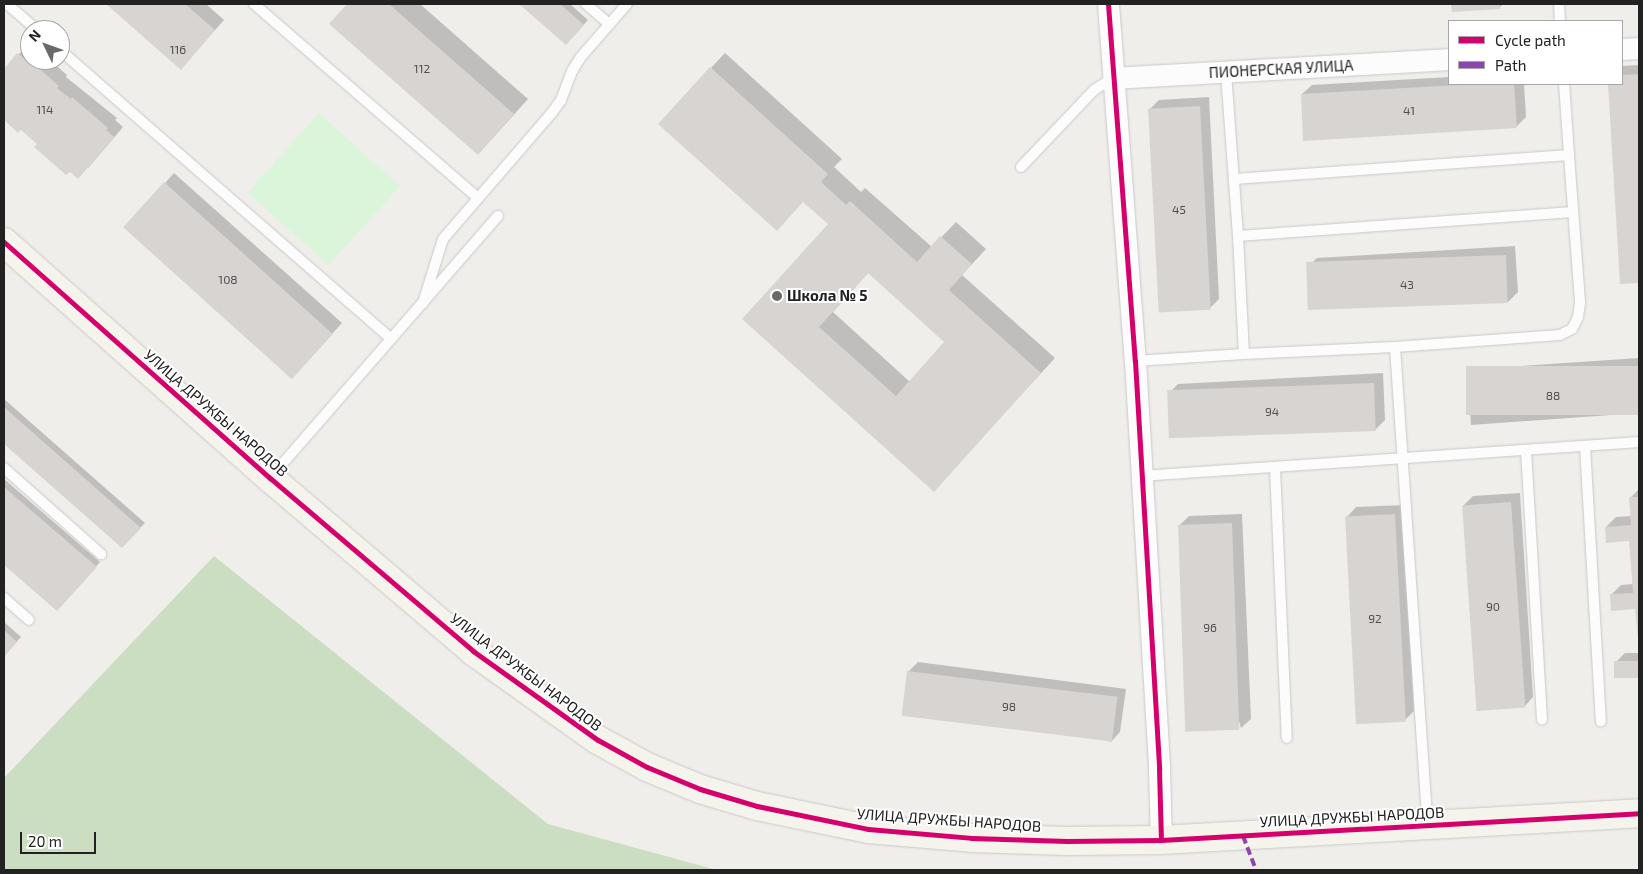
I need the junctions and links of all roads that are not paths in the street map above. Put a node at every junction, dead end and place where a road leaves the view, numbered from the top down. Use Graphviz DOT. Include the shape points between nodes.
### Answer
graph roads {
  1 [pos="7,4"];
  2 [pos="254,4"];
  3 [pos="586,4"];
  4 [pos="627,4"];
  5 [pos="1108,4"];
  6 [pos="1559,4"];
  7 [pos="25,20"];
  8 [pos="1560,20"];
  9 [pos="609,24"];
  10 [pos="1639,48"];
  11 [pos="1623,49"];
  12 [pos="70,59"];
  13 [pos="1448,59"];
  14 [pos="1226,73"];
  15 [pos="1113,78"];
  16 [pos="1564,85"];
  17 [pos="1569,155"];
  18 [pos="1021,167"];
  19 [pos="1234,179"];
  20 [pos="478,198"];
  21 [pos="1573,212"];
  22 [pos="498,216"];
  23 [pos="1238,236"];
  24 [pos="4,242"];
  25 [pos="423,303"];
  26 [pos="391,339"];
  27 [pos="1395,347"];
  28 [pos="1244,354"];
  29 [pos="1135,361"];
  30 [pos="1639,442"];
  31 [pos="1585,446"];
  32 [pos="1526,450"];
  33 [pos="1403,459"];
  34 [pos="4,468"];
  35 [pos="1275,468"];
  36 [pos="1142,476"];
  37 [pos="270,478"];
  38 [pos="101,554"];
  39 [pos="4,598"];
  40 [pos="29,620"];
  41 [pos="1542,720"];
  42 [pos="1601,722"];
  43 [pos="1287,738"];
  44 [pos="1639,813"];
  45 [pos="1428,825"];
  46 [pos="1161,840"];
  1 -- 7 [label="lane"];
  2 -- 20 [label="lane"];
  3 -- 9 [label="lane"];
  4 -- 9 [label="lane"];
  5 -- 15 [label="street"];
  6 -- 8 [label="lane"];
  9 -- 20 [label="lane" via="576,64 552,114"];
  10 -- 11 [label="street"];
  12 -- 26 [label="lane"];
  13 -- 14 [label="street, ПИОНЕРСКАЯ УЛИЦА"];
  14 -- 15 [label="street, ПИОНЕРСКАЯ УЛИЦА"];
  14 -- 19 [label="lane"];
  15 -- 18 [label="lane" via="1094,90"];
  15 -- 29 [label="street"];
  16 -- 17 [label="lane"];
  17 -- 19 [label="lane"];
  17 -- 21 [label="lane"];
  19 -- 23 [label="lane"];
  20 -- 25 [label="lane" via="442,238"];
  21 -- 23 [label="lane"];
  21 -- 27 [label="lane" via="1580,302 1572,329 1560,335"];
  22 -- 25 [label="lane"];
  23 -- 28 [label="lane"];
  24 -- 37 [label="street, УЛИЦА ДРУЖБЫ НАРОДОВ"];
  25 -- 26 [label="lane"];
  26 -- 37 [label="lane"];
  27 -- 28 [label="lane"];
  27 -- 33 [label="lane"];
  28 -- 29 [label="lane"];
  29 -- 36 [label="street"];
  30 -- 31 [label="lane"];
  31 -- 32 [label="lane"];
  31 -- 42 [label="lane"];
  32 -- 33 [label="lane"];
  32 -- 41 [label="lane"];
  33 -- 35 [label="lane"];
  33 -- 45 [label="lane"];
  34 -- 38 [label="lane"];
  35 -- 36 [label="lane"];
  35 -- 43 [label="lane"];
  36 -- 46 [label="street"];
  37 -- 46 [label="street, УЛИЦА ДРУЖБЫ НАРОДОВ" via="473,651 546,705 598,740 647,767 700,789 757,806 868,829 972,838"];
  39 -- 40 [label="lane"];
  44 -- 45 [label="street, УЛИЦА ДРУЖБЫ НАРОДОВ"];
  45 -- 46 [label="street, УЛИЦА ДРУЖБЫ НАРОДОВ"];
}
